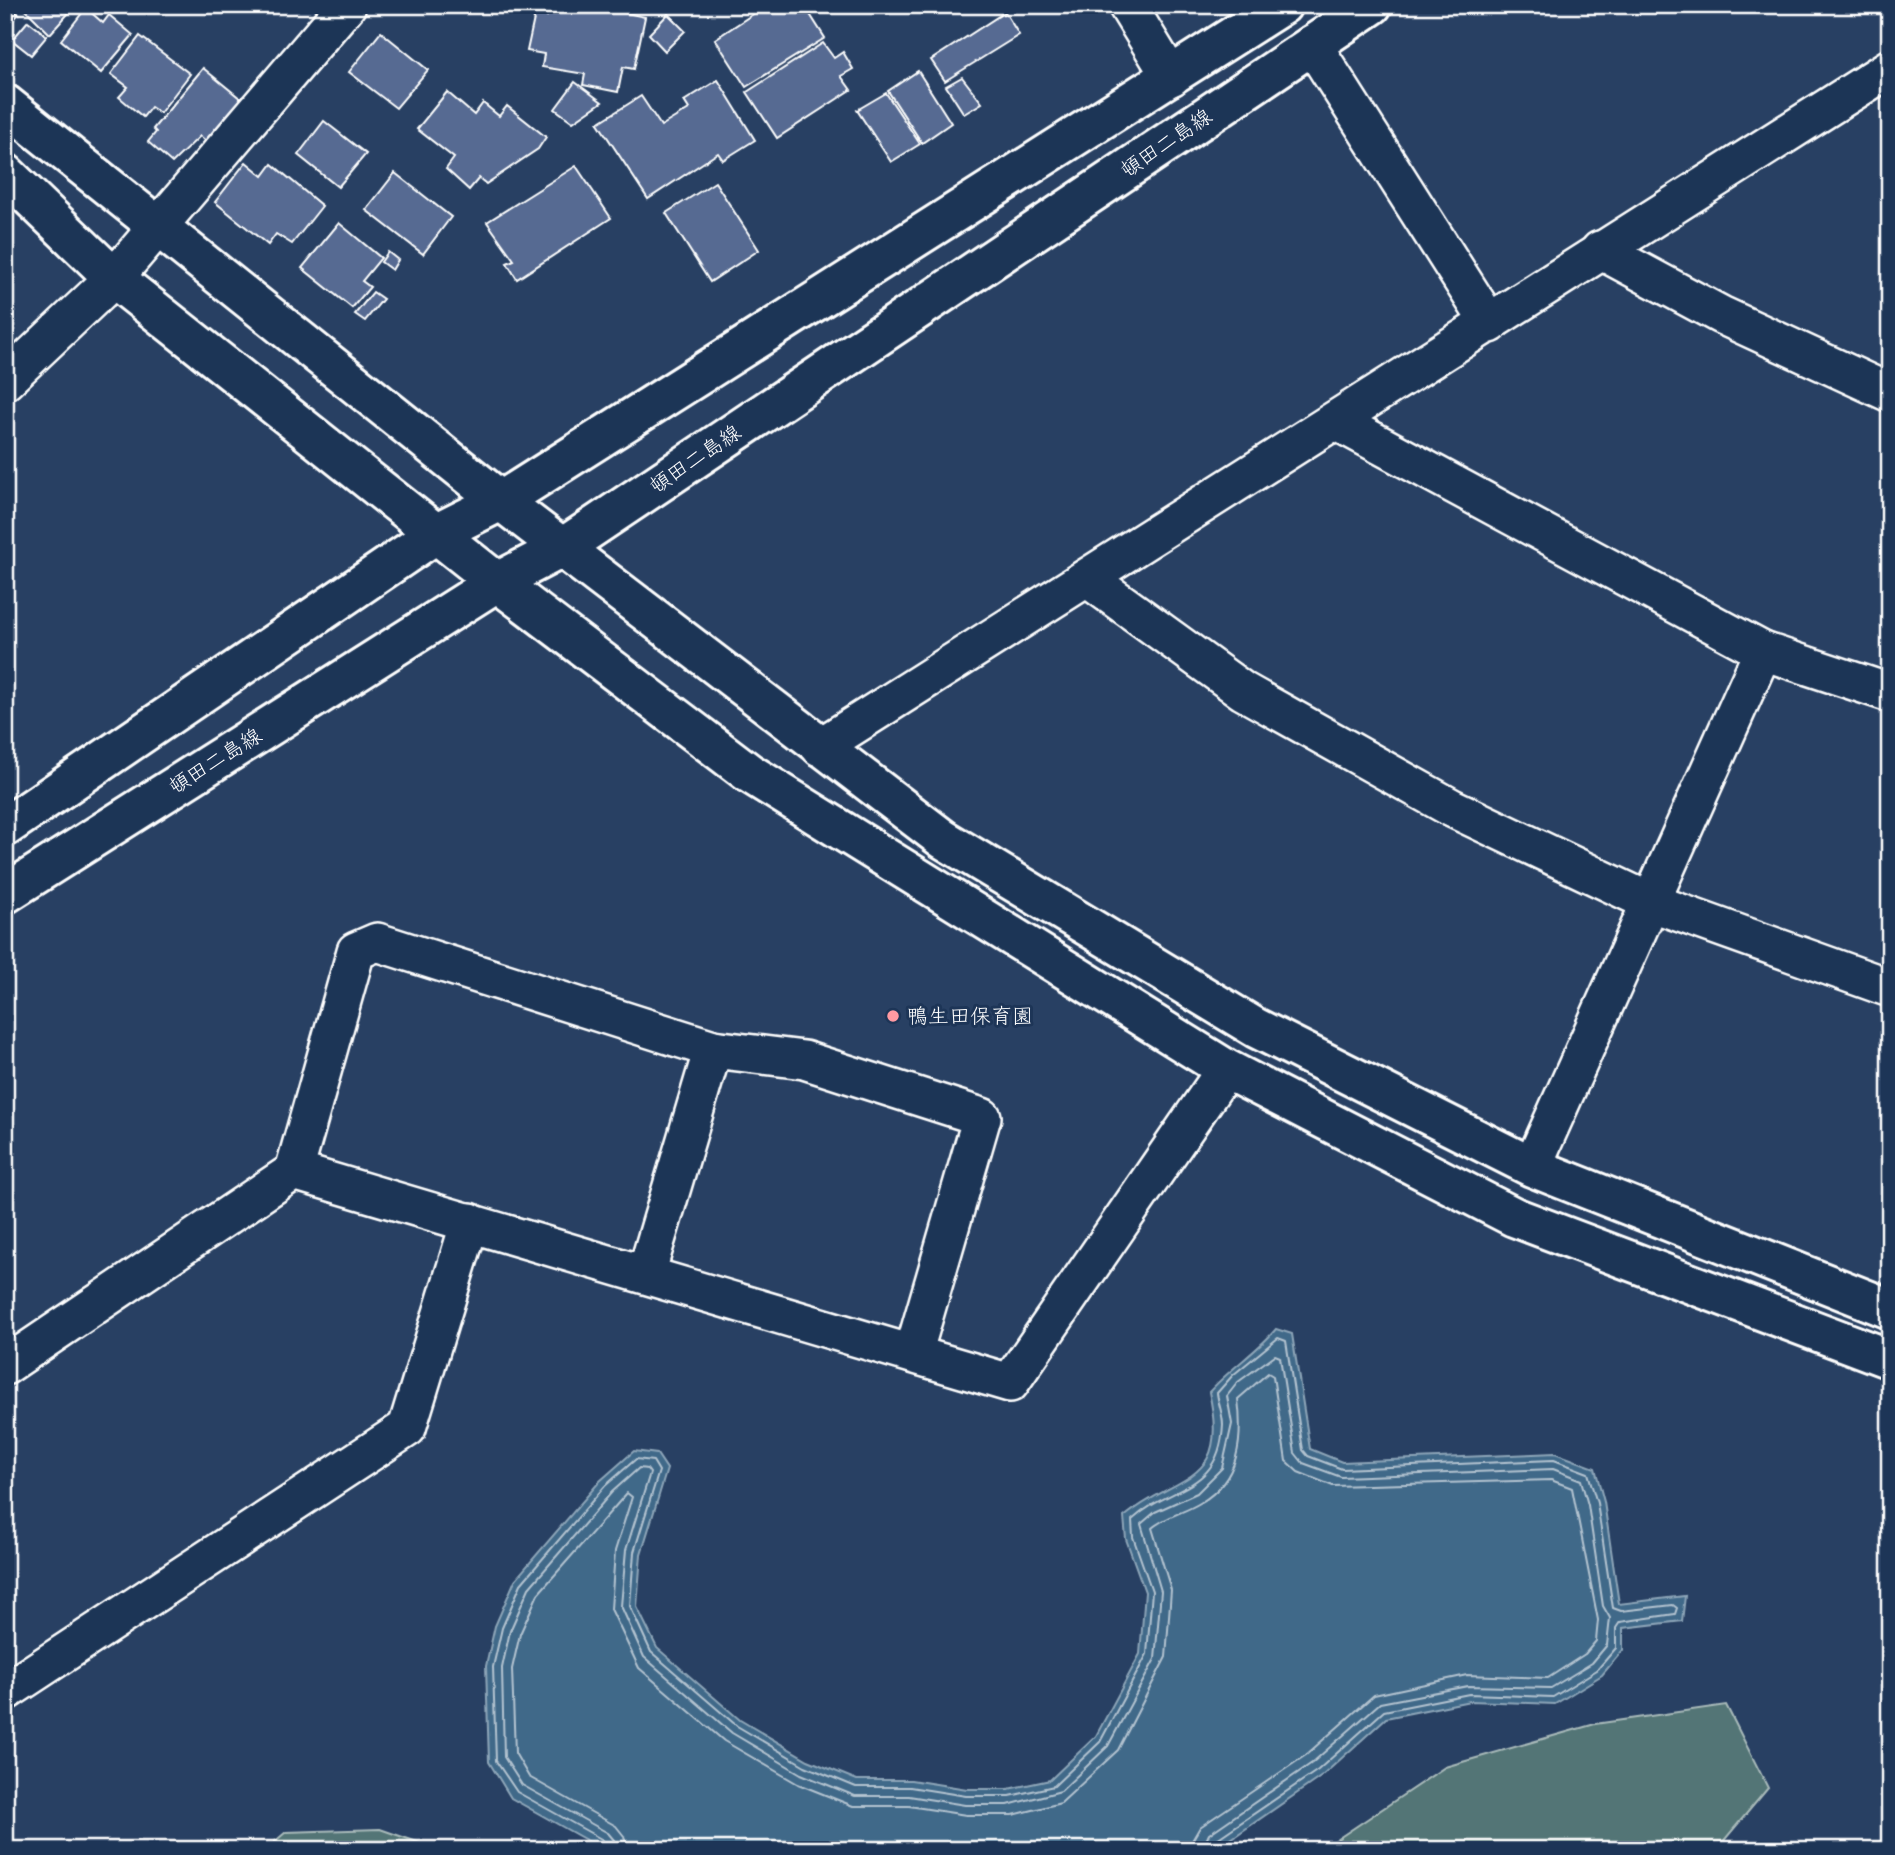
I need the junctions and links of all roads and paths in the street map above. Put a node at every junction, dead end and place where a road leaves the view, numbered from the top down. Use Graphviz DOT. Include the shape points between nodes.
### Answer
graph roads {
  1 [pos="347,5"];
  2 [pos="1127,5"];
  3 [pos="1282,5"];
  4 [pos="1373,5"];
  5 [pos="1312,44"];
  6 [pos="1890,68"];
  7 [pos="1171,77"];
  8 [pos="5,104"];
  9 [pos="5,173"];
  10 [pos="158,229"];
  11 [pos="1600,250"];
  12 [pos="114,278"];
  13 [pos="1490,324"];
  14 [pos="5,381"];
  15 [pos="1890,393"];
  16 [pos="1336,421"];
  17 [pos="501,501"];
  18 [pos="437,533"];
  19 [pos="562,548"];
  20 [pos="1087,578"];
  21 [pos="497,582"];
  22 [pos="1763,651"];
  23 [pos="1890,693"];
  24 [pos="820,747"];
  25 [pos="5,827"];
  26 [pos="5,894"];
  27 [pos="1650,902"];
  28 [pos="1890,988"];
  29 [pos="713,1049"];
  30 [pos="1226,1069"];
  31 [pos="1532,1167"];
  32 [pos="293,1171"];
  33 [pos="470,1222"];
  34 [pos="646,1274"];
  35 [pos="1890,1309"];
  36 [pos="913,1354"];
  37 [pos="1890,1359"];
  38 [pos="5,1366"];
  39 [pos="5,1692"];
  1 -- 10 [label="street"];
  2 -- 7 [label="street"];
  3 -- 7 [label="street"];
  4 -- 5 [label="street, 頓田二島線"];
  5 -- 13 [label="street"];
  5 -- 19 [label="street, 頓田二島線"];
  6 -- 11 [label="street"];
  7 -- 17 [label="street"];
  8 -- 10 [label="street"];
  9 -- 12 [label="street"];
  10 -- 12 [label="street"];
  10 -- 17 [label="street"];
  11 -- 13 [label="street"];
  11 -- 15 [label="street" via="1721,315"];
  12 -- 14 [label="street"];
  12 -- 18 [label="street"];
  13 -- 16 [label="street"];
  16 -- 20 [label="street"];
  16 -- 22 [label="street"];
  17 -- 18 [label="street"];
  17 -- 19 [label="street"];
  18 -- 21 [label="street"];
  18 -- 25 [label="street"];
  19 -- 21 [label="street, 頓田二島線"];
  19 -- 24 [label="street"];
  20 -- 24 [label="street"];
  20 -- 27 [label="street" via="1242,691 1452,808"];
  21 -- 26 [label="street, 頓田二島線"];
  21 -- 30 [label="street" via="749,773"];
  22 -- 23 [label="street"];
  22 -- 27 [label="street"];
  24 -- 31 [label="street" via="943,839 1256,1028"];
  27 -- 28 [label="street"];
  27 -- 31 [label="street"];
  29 -- 32 [label="street" via="377,942 356,951"];
  29 -- 34 [label="street"];
  29 -- 36 [label="street" via="804,1060 982,1117"];
  30 -- 36 [label="street" via="1010,1382"];
  30 -- 37 [label="street" via="1514,1217"];
  31 -- 35 [label="street"];
  32 -- 33 [label="street"];
  32 -- 38 [label="street"];
  33 -- 34 [label="street"];
  33 -- 39 [label="street" via="407,1428"];
  34 -- 36 [label="street"];
}
